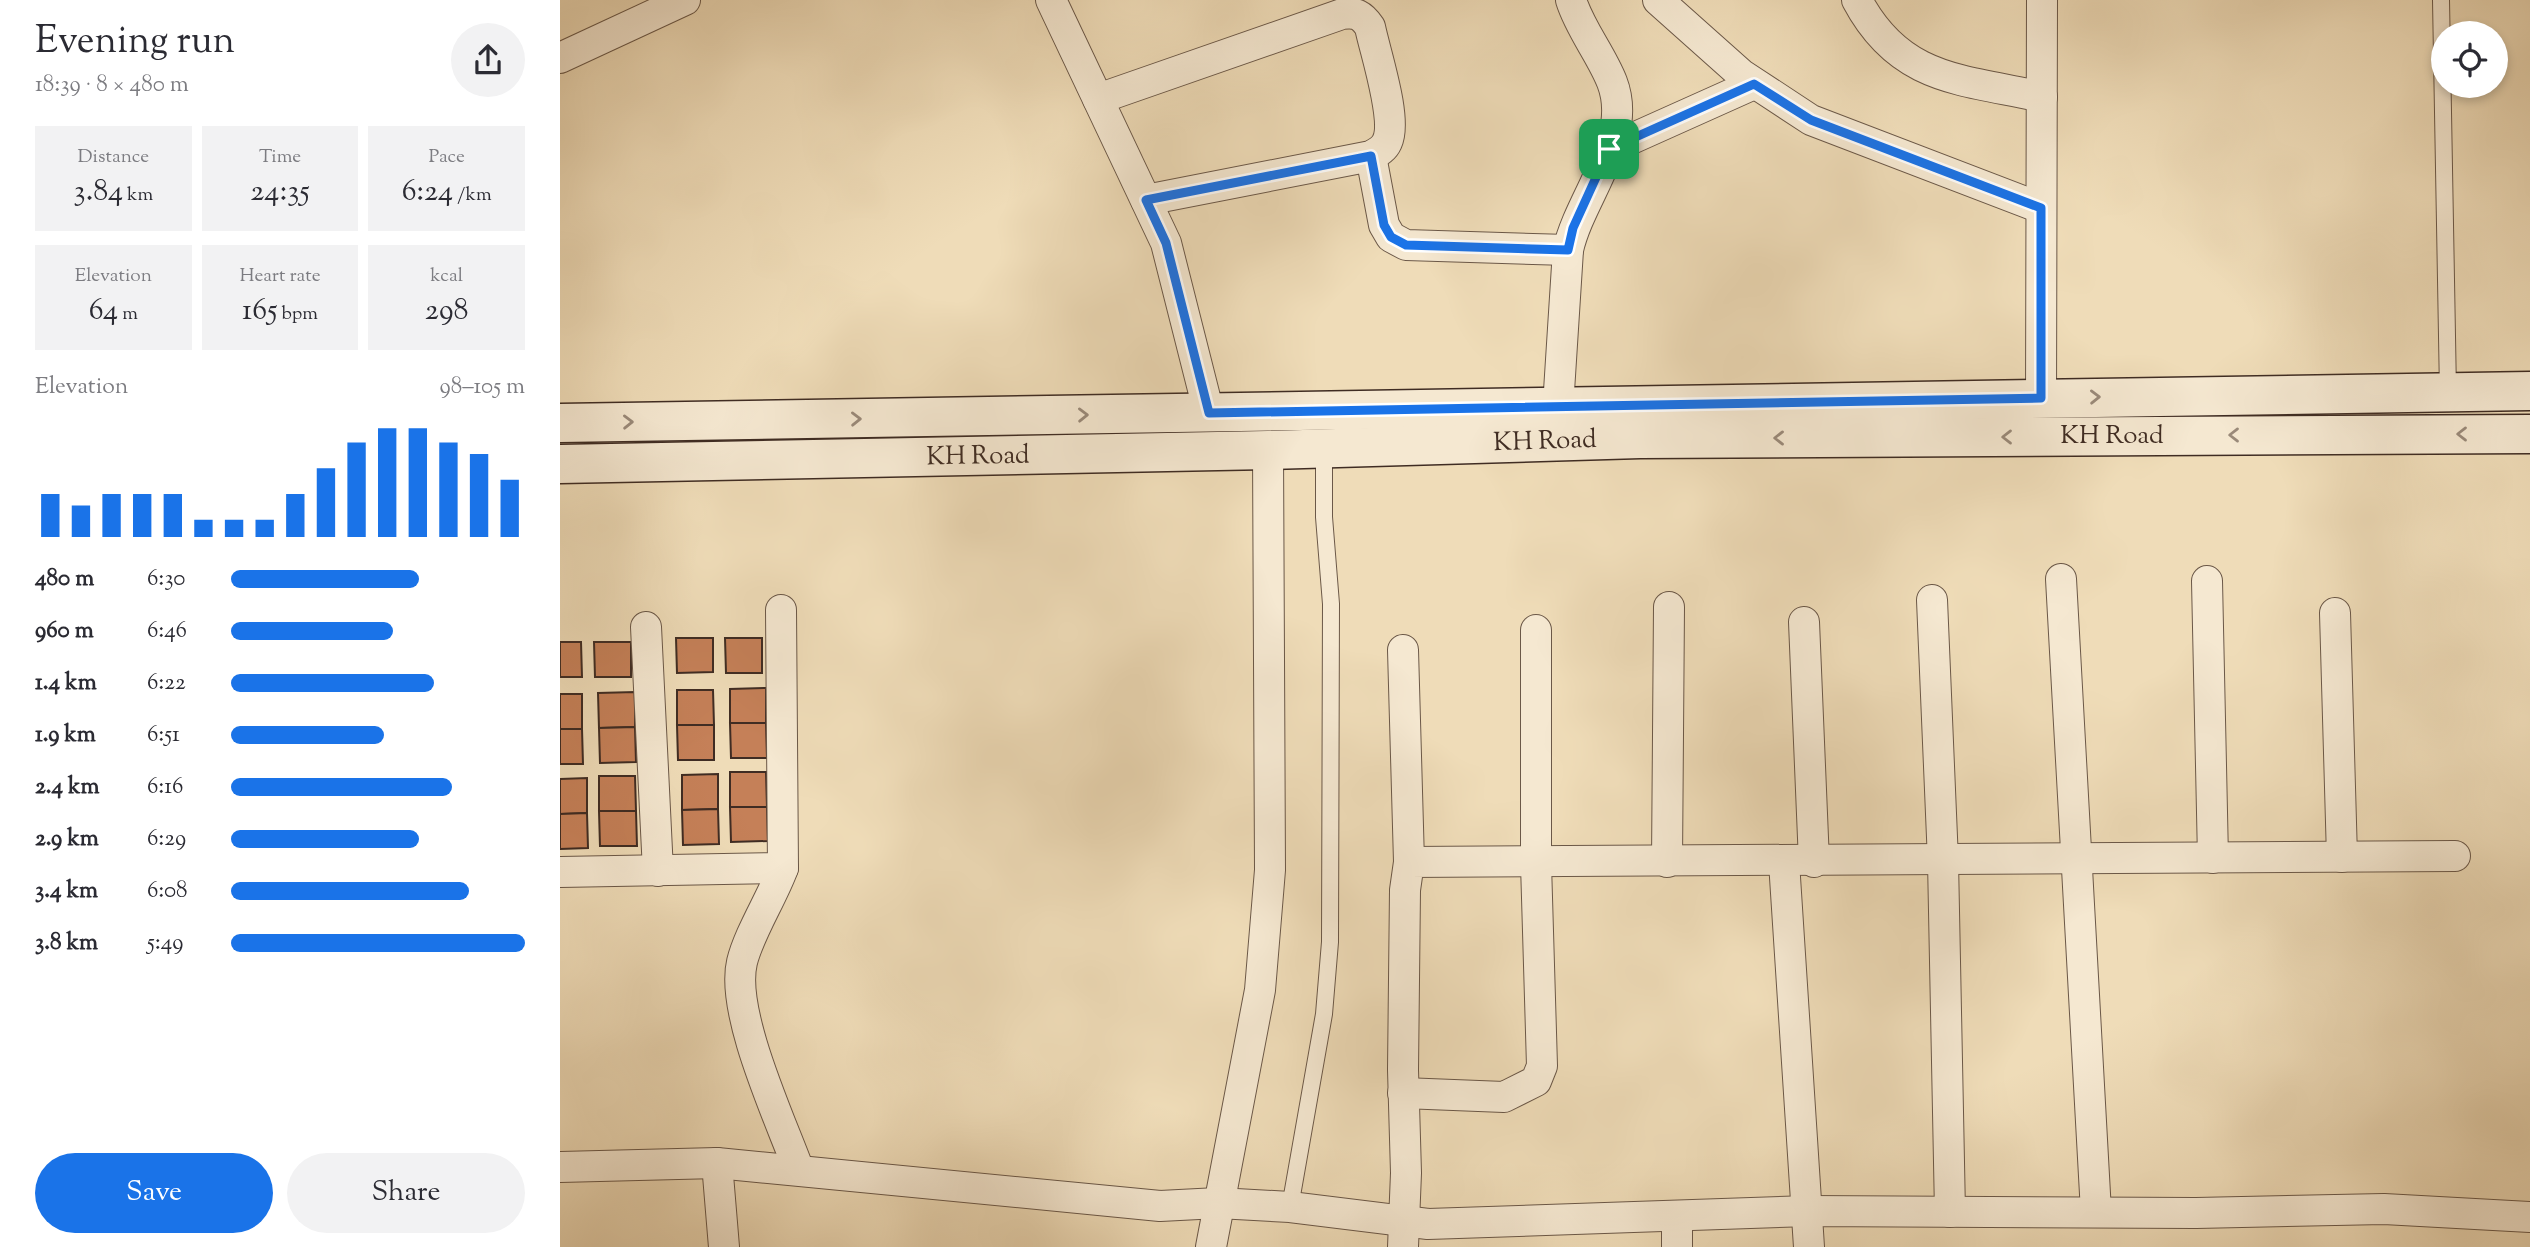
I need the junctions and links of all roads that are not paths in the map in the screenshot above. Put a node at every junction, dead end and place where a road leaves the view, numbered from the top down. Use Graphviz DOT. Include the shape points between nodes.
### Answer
graph roads {
  1 [pos="685,0"];
  2 [pos="1051,0"];
  3 [pos="1571,0"];
  4 [pos="1658,0"];
  5 [pos="1857,0"];
  6 [pos="2042,0"];
  7 [pos="2441,0"];
  8 [pos="560,58"];
  9 [pos="1754,84"];
  10 [pos="2042,97"];
  11 [pos="1098,99"];
  12 [pos="1609,149"];
  13 [pos="1371,156"];
  14 [pos="1146,200"];
  15 [pos="2041,208"];
  16 [pos="1568,250"];
  17 [pos="2530,391"];
  18 [pos="2448,392"];
  19 [pos="2041,398"];
  20 [pos="1558,407"];
  21 [pos="1268,412"];
  22 [pos="1209,413"];
  23 [pos="560,423"];
  24 [pos="2530,434"];
  25 [pos="1324,449"];
  26 [pos="1268,450"];
  27 [pos="560,464"];
  28 [pos="2061,579"];
  29 [pos="2207,581"];
  30 [pos="1932,600"];
  31 [pos="1669,607"];
  32 [pos="781,610"];
  33 [pos="2335,613"];
  34 [pos="1804,622"];
  35 [pos="646,627"];
  36 [pos="1536,631"];
  37 [pos="1403,650"];
  38 [pos="2455,856"];
  39 [pos="2342,857"];
  40 [pos="2213,858"];
  41 [pos="2074,860"];
  42 [pos="1943,861"];
  43 [pos="1409,862"];
  44 [pos="1667,862"];
  45 [pos="1784,862"];
  46 [pos="1814,862"];
  47 [pos="1536,864"];
  48 [pos="783,868"];
  49 [pos="658,871"];
  50 [pos="560,872"];
  51 [pos="1404,1093"];
  52 [pos="717,1163"];
  53 [pos="560,1167"];
  54 [pos="798,1168"];
  55 [pos="1218,1203"];
  56 [pos="1290,1207"];
  57 [pos="1809,1211"];
  58 [pos="1950,1212"];
  59 [pos="2096,1212"];
  60 [pos="1677,1216"];
  61 [pos="2530,1217"];
  62 [pos="1403,1234"];
  63 [pos="724,1247"];
  64 [pos="1211,1247"];
  65 [pos="1676,1247"];
  66 [pos="1809,1247"];
  1 -- 8 [label="street"];
  2 -- 11 [label="street"];
  3 -- 12 [label="street" via="1618,100 1619,117"];
  4 -- 9 [label="street"];
  5 -- 10 [label="street" via="1884,42 1903,58 1934,73"];
  6 -- 10 [label="street"];
  7 -- 18 [label="lane"];
  9 -- 12 [label="street"];
  9 -- 15 [label="street" via="1811,120"];
  10 -- 15 [label="street"];
  11 -- 13 [label="street" via="1352,12 1370,27 1391,123 1388,140"];
  11 -- 14 [label="street"];
  12 -- 16 [label="street" via="1573,228"];
  13 -- 14 [label="street"];
  13 -- 16 [label="street" via="1384,225 1391,237 1406,245"];
  14 -- 22 [label="street" via="1166,243"];
  15 -- 19 [label="street"];
  16 -- 20 [label="street"];
  17 -- 18 [label="main road, KH Road"];
  19 -- 18 [label="main road, KH Road, one-way"];
  19 -- 20 [label="main road, KH Road"];
  20 -- 21 [label="main road, KH Road"];
  21 -- 22 [label="main road, KH Road"];
  21 -- 26 [label="main road"];
  23 -- 22 [label="main road, KH Road, one-way"];
  24 -- 25 [label="main road, KH Road, one-way" via="1640,439"];
  25 -- 26 [label="main road, KH Road"];
  25 -- 56 [label="lane" via="1331,642 1330,942 1324,1014"];
  26 -- 27 [label="main road, KH Road"];
  26 -- 55 [label="street" via="1270,870 1260,990"];
  28 -- 41 [label="street"];
  29 -- 40 [label="street"];
  30 -- 42 [label="street"];
  31 -- 44 [label="street"];
  32 -- 48 [label="street"];
  33 -- 39 [label="street"];
  34 -- 46 [label="street"];
  35 -- 49 [label="street"];
  36 -- 47 [label="street"];
  37 -- 43 [label="street"];
  38 -- 39 [label="street"];
  39 -- 40 [label="street"];
  40 -- 41 [label="street"];
  41 -- 42 [label="street"];
  41 -- 59 [label="street"];
  42 -- 46 [label="street"];
  42 -- 58 [label="street"];
  43 -- 47 [label="street"];
  43 -- 51 [label="street"];
  44 -- 45 [label="street"];
  44 -- 47 [label="street"];
  45 -- 46 [label="street"];
  45 -- 57 [label="street"];
  47 -- 51 [label="street" via="1542,1066 1536,1081 1504,1097"];
  48 -- 49 [label="street"];
  48 -- 54 [label="street" via="742,962 740,993 746,1023"];
  49 -- 50 [label="street"];
  51 -- 62 [label="street"];
  52 -- 53 [label="street"];
  52 -- 54 [label="street"];
  52 -- 63 [label="street"];
  54 -- 55 [label="street" via="1160,1206"];
  55 -- 56 [label="street"];
  55 -- 64 [label="street"];
  56 -- 62 [label="street"];
  57 -- 58 [label="street"];
  57 -- 60 [label="street"];
  57 -- 66 [label="street"];
  58 -- 59 [label="street"];
  59 -- 61 [label="street" via="2384,1209"];
  60 -- 62 [label="street" via="1428,1224"];
  60 -- 65 [label="street"];
}
